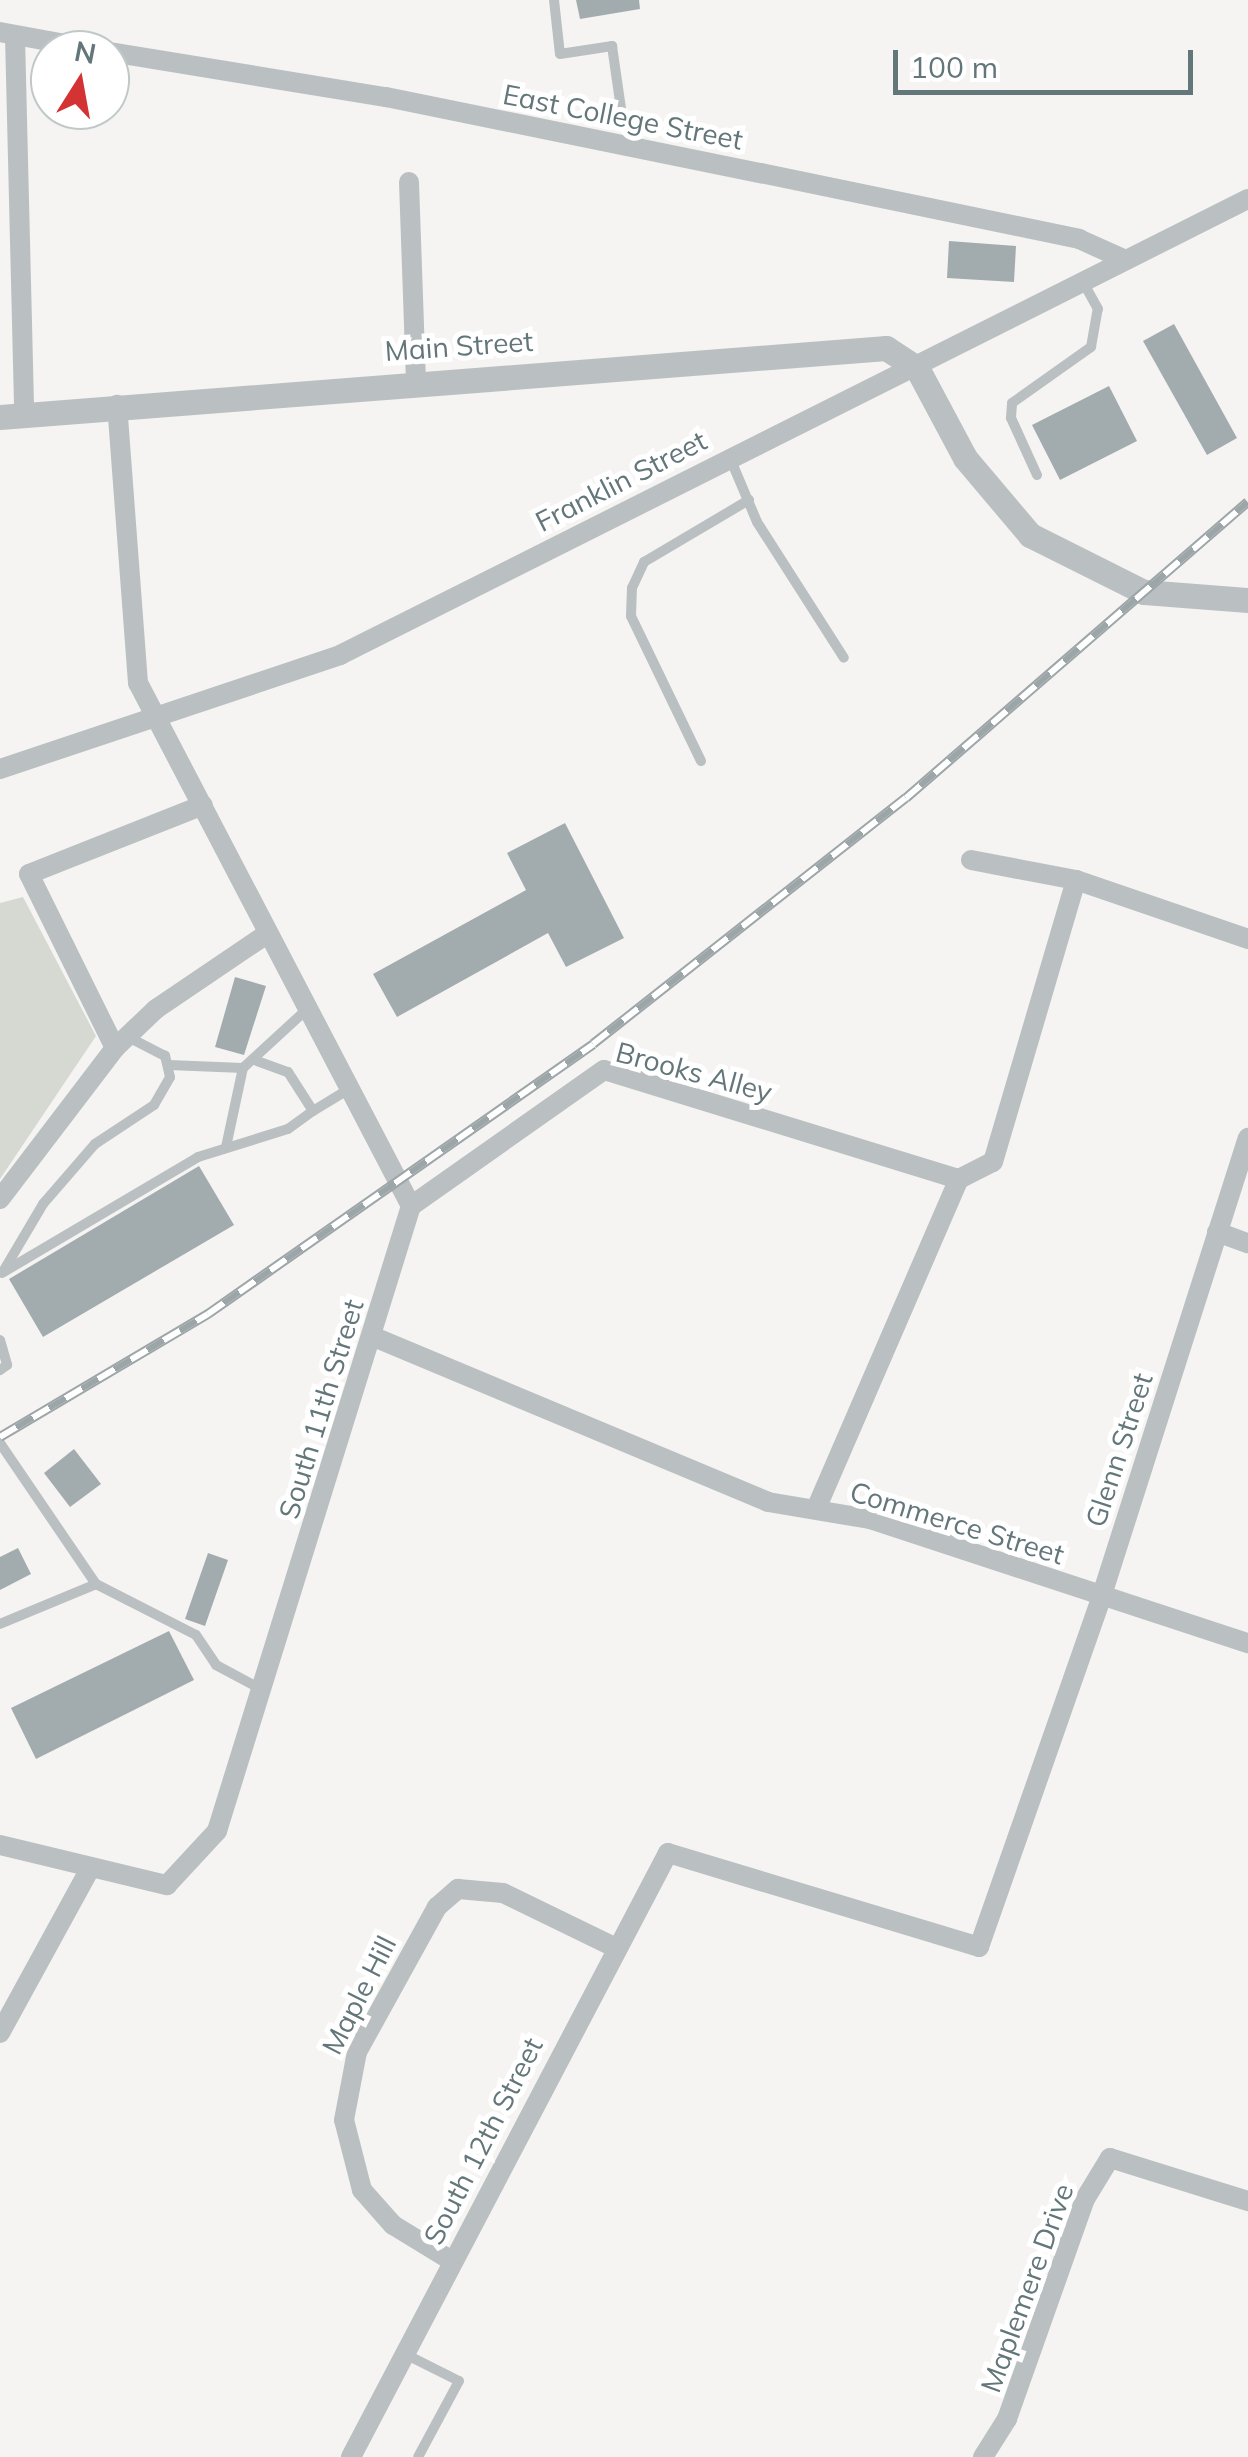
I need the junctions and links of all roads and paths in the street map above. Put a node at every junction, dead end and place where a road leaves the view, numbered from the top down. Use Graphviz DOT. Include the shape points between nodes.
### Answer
graph roads {
  1 [pos="554,0"];
  2 [pos="8,34"];
  3 [pos="130,56"];
  4 [pos="622,115"];
  5 [pos="409,182"];
  6 [pos="1248,199"];
  7 [pos="1121,258"];
  8 [pos="1081,279"];
  9 [pos="917,368"];
  10 [pos="416,379"];
  11 [pos="117,405"];
  12 [pos="12,417"];
  13 [pos="730,458"];
  14 [pos="1037,475"];
  15 [pos="749,500"];
  16 [pos="1248,600"];
  17 [pos="844,658"];
  18 [pos="153,721"];
  19 [pos="700,760"];
  20 [pos="0,769"];
  21 [pos="203,805"];
  22 [pos="971,860"];
  23 [pos="1076,880"];
  24 [pos="264,936"];
  25 [pos="1248,939"];
  26 [pos="305,1011"];
  27 [pos="121,1042"];
  28 [pos="257,1061"];
  29 [pos="169,1065"];
  30 [pos="244,1068"];
  31 [pos="349,1089"];
  32 [pos="313,1112"];
  33 [pos="1248,1138"];
  34 [pos="226,1147"];
  35 [pos="959,1179"];
  36 [pos="0,1200"];
  37 [pos="411,1206"];
  38 [pos="1217,1232"];
  39 [pos="1248,1243"];
  40 [pos="1,1274"];
  41 [pos="374,1337"];
  42 [pos="0,1340"];
  43 [pos="0,1370"];
  44 [pos="0,1443"];
  45 [pos="816,1510"];
  46 [pos="96,1584"];
  47 [pos="1101,1598"];
  48 [pos="0,1624"];
  49 [pos="1248,1643"];
  50 [pos="262,1690"];
  51 [pos="0,1844"];
  52 [pos="668,1853"];
  53 [pos="88,1872"];
  54 [pos="614,1946"];
  55 [pos="0,2033"];
  56 [pos="1248,2201"];
  57 [pos="452,2261"];
  58 [pos="405,2354"];
  59 [pos="352,2457"];
  60 [pos="418,2457"];
  61 [pos="983,2457"];
  1 -- 4 [label="lane" via="560,54 612,46"];
  2 -- 12 [label="street"];
  3 -- 7 [label="street, East College Street" via="723,166 1079,239"];
  5 -- 10 [label="street"];
  6 -- 7 [label="street, Franklin Street"];
  7 -- 8 [label="street, Franklin Street"];
  8 -- 9 [label="street, Franklin Street"];
  8 -- 14 [label="lane" via="1098,309 1091,347 1012,403 1010,418"];
  9 -- 10 [label="street, Main Street" via="895,352 866,348"];
  9 -- 13 [label="street, Franklin Street"];
  9 -- 16 [label="street" via="966,458 1030,535 1144,592"];
  10 -- 11 [label="street, Main Street"];
  11 -- 12 [label="street, Main Street"];
  11 -- 18 [label="street" via="138,683"];
  13 -- 15 [label="lane"];
  13 -- 18 [label="street, Franklin Street" via="340,655"];
  15 -- 17 [label="lane"];
  15 -- 19 [label="lane" via="644,562 632,588 631,616"];
  18 -- 20 [label="street, Franklin Street"];
  18 -- 21 [label="street"];
  21 -- 24 [label="street"];
  21 -- 27 [label="street" via="29,874"];
  22 -- 23 [label="street"];
  23 -- 25 [label="street"];
  23 -- 35 [label="street" via="993,1162"];
  24 -- 26 [label="street"];
  24 -- 27 [label="street"];
  26 -- 28 [label="lane" via="285,1023"];
  26 -- 31 [label="street"];
  27 -- 29 [label="lane"];
  27 -- 36 [label="street"];
  28 -- 30 [label="lane"];
  28 -- 32 [label="lane" via="288,1072"];
  29 -- 30 [label="lane"];
  29 -- 40 [label="lane" via="154,1105 95,1144 43,1204"];
  30 -- 34 [label="lane"];
  31 -- 32 [label="lane"];
  31 -- 37 [label="street"];
  32 -- 34 [label="lane" via="288,1130"];
  33 -- 38 [label="street, Glenn Street"];
  34 -- 40 [label="lane"];
  35 -- 37 [label="street, Brooks Alley" via="604,1070"];
  35 -- 45 [label="street"];
  37 -- 41 [label="street, South 11th Street"];
  38 -- 39 [label="street"];
  38 -- 47 [label="street, Glenn Street"];
  41 -- 45 [label="street, Commerce Street" via="768,1502"];
  41 -- 50 [label="street, South 11th Street"];
  42 -- 43 [label="lane" via="7,1365"];
  44 -- 46 [label="lane"];
  45 -- 47 [label="street, Commerce Street" via="870,1519"];
  46 -- 48 [label="lane"];
  46 -- 50 [label="lane" via="196,1634 216,1665"];
  47 -- 49 [label="street, Commerce Street"];
  47 -- 52 [label="street, Glenn Street" via="979,1947"];
  50 -- 53 [label="street, South 11th Street" via="218,1832 166,1885"];
  51 -- 53 [label="street"];
  52 -- 54 [label="street, South 12th Street"];
  53 -- 55 [label="street"];
  54 -- 57 [label="street, South 12th Street"];
  54 -- 57 [label="street, Maple Hill" via="503,1893 458,1889 437,1907 357,2052 344,2120 362,2190 392,2225"];
  56 -- 61 [label="street, Maplemere Drive" via="1110,2158 1085,2199 1007,2419"];
  57 -- 58 [label="street, South 12th Street"];
  58 -- 59 [label="street, South 12th Street"];
  58 -- 60 [label="lane" via="459,2381"];
}
